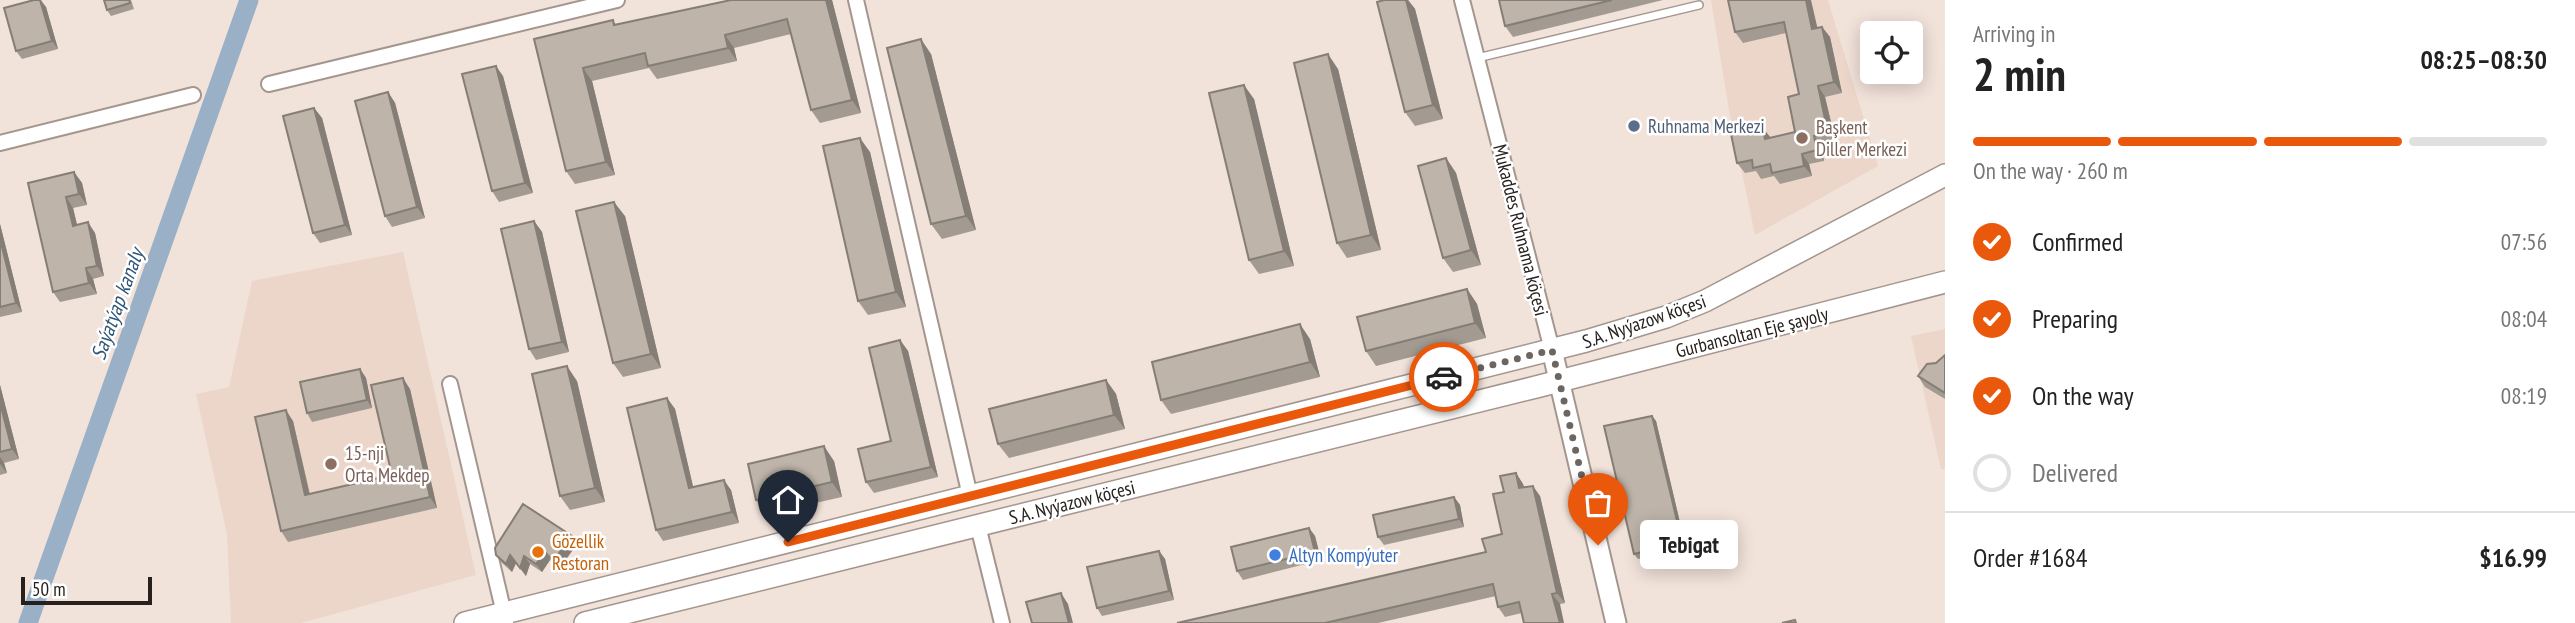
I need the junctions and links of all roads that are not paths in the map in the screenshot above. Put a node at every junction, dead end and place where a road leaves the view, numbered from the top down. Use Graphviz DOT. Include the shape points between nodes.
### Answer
graph roads {
  1 [pos="617,0"];
  2 [pos="856,0"];
  3 [pos="1462,0"];
  4 [pos="1699,5"];
  5 [pos="1477,58"];
  6 [pos="270,84"];
  7 [pos="192,95"];
  8 [pos="0,143"];
  9 [pos="1945,175"];
  10 [pos="1945,282"];
  11 [pos="1552,350"];
  12 [pos="1559,381"];
  13 [pos="450,384"];
  14 [pos="970,496"];
  15 [pos="978,526"];
  16 [pos="505,618"];
  17 [pos="465,623"];
  18 [pos="585,623"];
  19 [pos="1002,623"];
  20 [pos="1616,623"];
  1 -- 6 [label="street"];
  2 -- 14 [label="street"];
  3 -- 5 [label="street, Mukaddes Ruhnama köçesi"];
  4 -- 5 [label="lane"];
  5 -- 11 [label="street, Mukaddes Ruhnama köçesi"];
  7 -- 8 [label="street"];
  9 -- 11 [label="main road, S.A. Nyýazow köçesi" via="1705,302"];
  10 -- 12 [label="main road, Gurbansoltan Eje şayoly"];
  11 -- 12 [label="street, Mukaddes Ruhnama köçesi"];
  11 -- 14 [label="main road, S.A. Nyýazow köçesi"];
  12 -- 15 [label="main road, S.A. Nyýazow köçesi"];
  12 -- 20 [label="street, Mukaddes Ruhnama köçesi"];
  13 -- 16 [label="street"];
  14 -- 16 [label="main road, S.A. Nyýazow köçesi"];
  15 -- 18 [label="main road, S.A. Nyýazow köçesi"];
  15 -- 19 [label="street"];
  16 -- 17 [label="main road, S.A. Nyýazow köçesi"];
}
